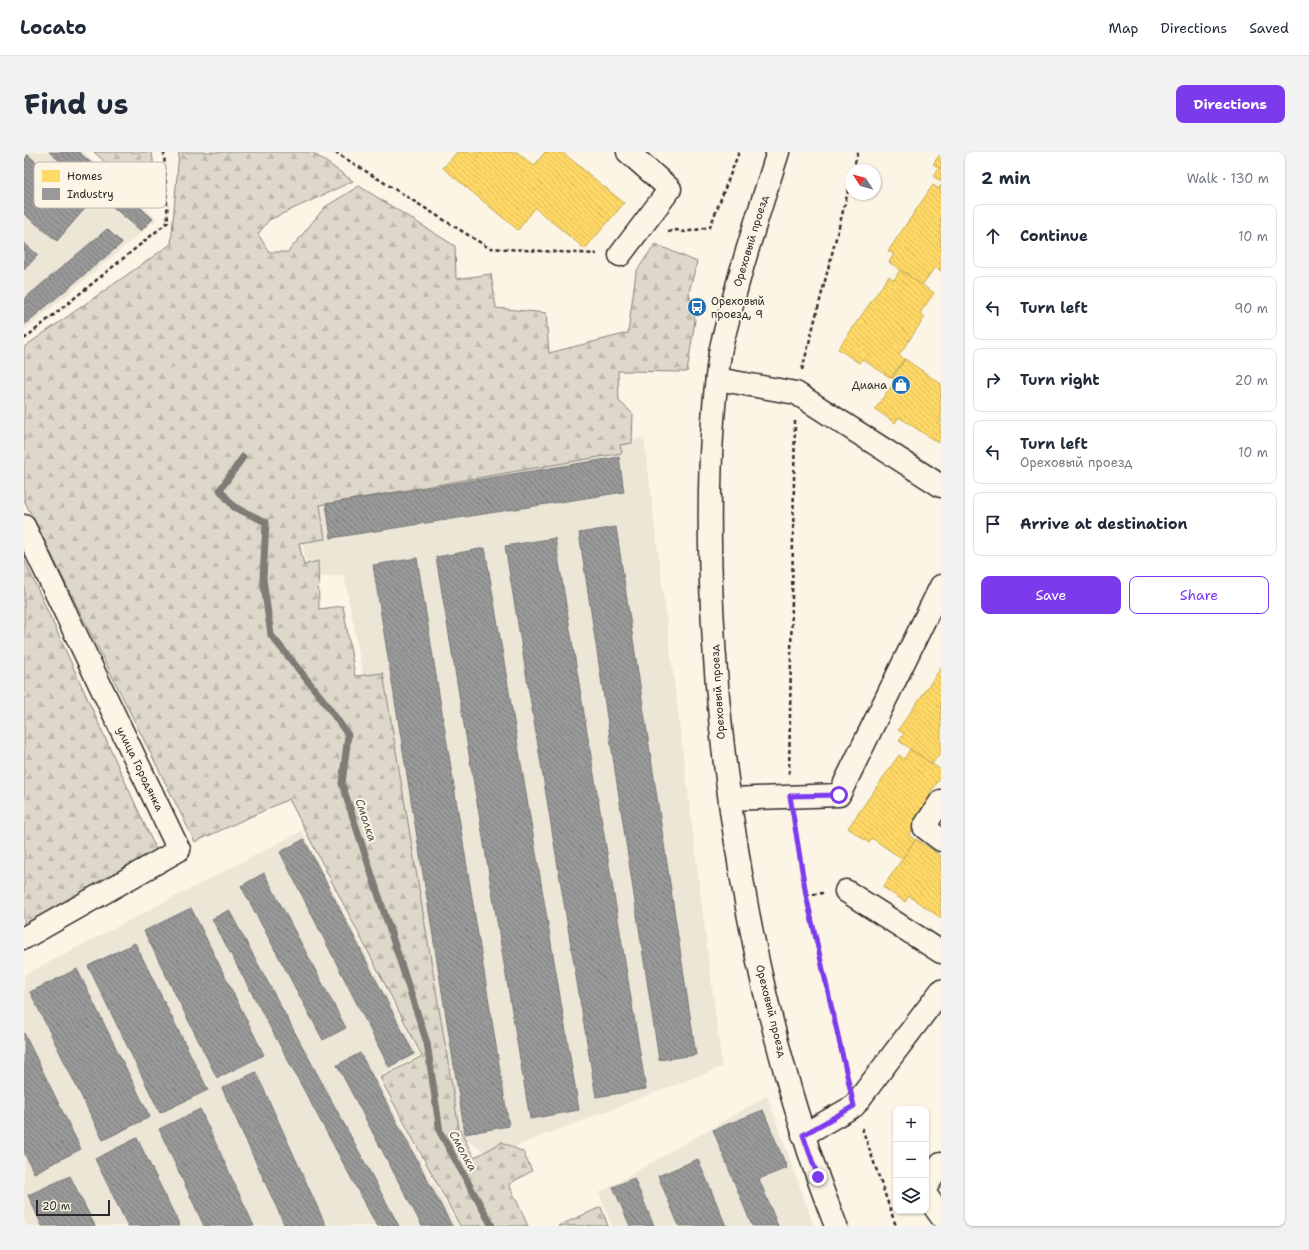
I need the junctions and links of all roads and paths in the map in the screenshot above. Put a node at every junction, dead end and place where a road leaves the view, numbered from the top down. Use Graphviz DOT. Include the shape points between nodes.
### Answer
graph roads {
  1 [pos="164,152"];
  2 [pos="335,152"];
  3 [pos="628,152"];
  4 [pos="738,152"];
  5 [pos="778,152"];
  6 [pos="858,152"];
  7 [pos="165,162"];
  8 [pos="855,164"];
  9 [pos="166,187"];
  10 [pos="846,200"];
  11 [pos="639,231"];
  12 [pos="620,255"];
  13 [pos="24,339"];
  14 [pos="717,379"];
  15 [pos="796,393"];
  16 [pos="941,486"];
  17 [pos="24,526"];
  18 [pos="941,586"];
  19 [pos="790,796"];
  20 [pos="730,799"];
  21 [pos="941,801"];
  22 [pos="941,840"];
  23 [pos="846,891"];
  24 [pos="24,938"];
  25 [pos="941,952"];
  26 [pos="941,991"];
  27 [pos="854,1106"];
  28 [pos="803,1135"];
  29 [pos="941,1164"];
  30 [pos="929,1182"];
  31 [pos="929,1199"];
  32 [pos="941,1216"];
  33 [pos="836,1226"];
  34 [pos="896,1226"];
  1 -- 7 [label="path"];
  2 -- 12 [label="path" via="489,248"];
  3 -- 11 [label="street" via="670,189"];
  4 -- 11 [label="path" via="710,228 658,234"];
  5 -- 14 [label="street, Ореховый проезд" via="742,264 721,350"];
  6 -- 8 [label="path"];
  9 -- 13 [label="path" via="168,222"];
  10 -- 15 [label="path"];
  11 -- 12 [label="street"];
  14 -- 15 [label="street"];
  14 -- 20 [label="street, Ореховый проезд" via="711,436 710,556 714,658 721,738"];
  15 -- 16 [label="street"];
  15 -- 19 [label="path" via="788,768"];
  17 -- 24 [label="street, улица Городянка" via="179,850"];
  18 -- 19 [label="street" via="839,795"];
  19 -- 20 [label="street"];
  19 -- 27 [label="path" via="806,895"];
  20 -- 28 [label="street, Ореховый проезд" via="764,987"];
  21 -- 22 [label="street" via="924,828"];
  23 -- 25 [label="street"];
  26 -- 27 [label="street"];
  27 -- 28 [label="street"];
  27 -- 34 [label="path"];
  28 -- 33 [label="street, Ореховый проезд"];
  29 -- 30 [label="street"];
  31 -- 32 [label="street"];
}
